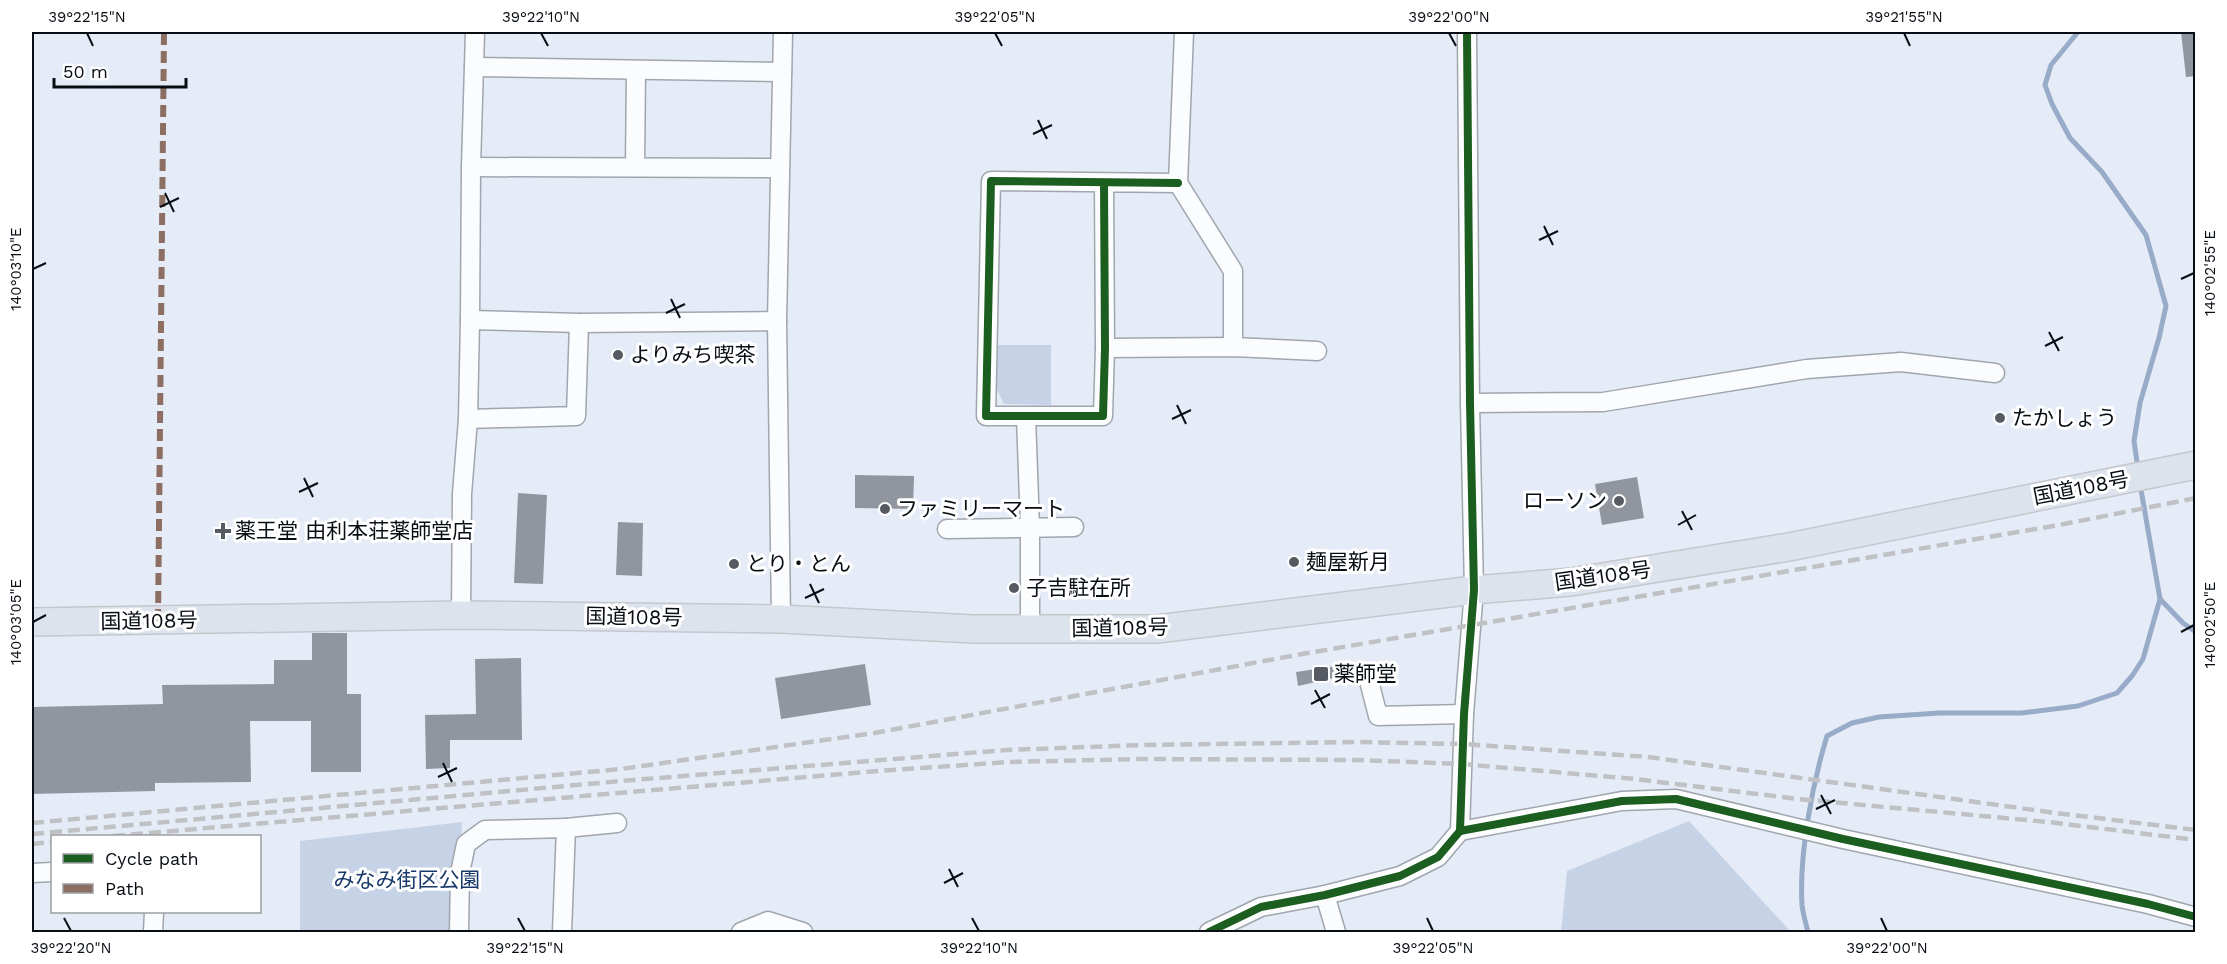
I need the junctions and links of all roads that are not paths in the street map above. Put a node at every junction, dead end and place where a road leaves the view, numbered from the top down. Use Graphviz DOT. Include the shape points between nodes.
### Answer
graph roads {
  1 [pos="475,32"];
  2 [pos="783,32"];
  3 [pos="1184,32"];
  4 [pos="1467,32"];
  5 [pos="474,67"];
  6 [pos="636,70"];
  7 [pos="782,72"];
  8 [pos="471,167"];
  9 [pos="635,167"];
  10 [pos="780,168"];
  11 [pos="1104,183"];
  12 [pos="1178,183"];
  13 [pos="470,320"];
  14 [pos="777,321"];
  15 [pos="579,323"];
  16 [pos="1233,347"];
  17 [pos="1106,348"];
  18 [pos="1317,351"];
  19 [pos="1995,373"];
  20 [pos="1470,403"];
  21 [pos="1026,417"];
  22 [pos="468,418"];
  23 [pos="2192,466"];
  24 [pos="1030,527"];
  25 [pos="1074,527"];
  26 [pos="947,529"];
  27 [pos="1474,590"];
  28 [pos="461,615"];
  29 [pos="781,619"];
  30 [pos="32,622"];
  31 [pos="1030,629"];
  32 [pos="1368,681"];
  33 [pos="1464,714"];
  34 [pos="617,823"];
  35 [pos="566,828"];
  36 [pos="1460,831"];
  37 [pos="51,872"];
  38 [pos="32,873"];
  39 [pos="1325,895"];
  40 [pos="154,913"];
  41 [pos="2196,917"];
  42 [pos="153,933"];
  43 [pos="459,933"];
  44 [pos="562,933"];
  45 [pos="741,933"];
  46 [pos="803,933"];
  47 [pos="1209,933"];
  48 [pos="1336,933"];
  1 -- 5 [label="street"];
  2 -- 7 [label="street"];
  3 -- 12 [label="street"];
  4 -- 20 [label="street"];
  5 -- 6 [label="street"];
  5 -- 8 [label="street"];
  6 -- 7 [label="street"];
  6 -- 9 [label="street"];
  7 -- 10 [label="street"];
  8 -- 9 [label="street"];
  8 -- 13 [label="street"];
  9 -- 10 [label="street"];
  10 -- 14 [label="street"];
  11 -- 12 [label="street"];
  11 -- 17 [label="street"];
  11 -- 21 [label="street" via="991,181 986,416"];
  12 -- 16 [label="street" via="1233,271"];
  13 -- 15 [label="street"];
  13 -- 22 [label="street"];
  14 -- 15 [label="street"];
  14 -- 29 [label="street"];
  15 -- 22 [label="street" via="576,416"];
  16 -- 17 [label="street"];
  16 -- 18 [label="street"];
  17 -- 21 [label="street" via="1103,416"];
  19 -- 20 [label="street" via="1901,362 1807,369 1603,402"];
  20 -- 27 [label="street"];
  21 -- 24 [label="street"];
  22 -- 28 [label="street" via="462,494"];
  23 -- 27 [label="highway, 国道108号" via="1789,547 1571,582"];
  24 -- 25 [label="street"];
  24 -- 26 [label="street"];
  24 -- 31 [label="street"];
  27 -- 31 [label="highway, 国道108号" via="1157,629"];
  27 -- 33 [label="street"];
  28 -- 29 [label="highway, 国道108号"];
  28 -- 30 [label="highway, 国道108号"];
  29 -- 31 [label="highway, 国道108号"];
  32 -- 33 [label="street" via="1378,716"];
  33 -- 36 [label="street"];
  34 -- 35 [label="street"];
  35 -- 43 [label="street" via="485,830 466,844 460,873"];
  35 -- 44 [label="street"];
  36 -- 39 [label="street" via="1438,857 1400,876"];
  36 -- 41 [label="street" via="1622,801 1676,799"];
  37 -- 38 [label="street"];
  39 -- 47 [label="street" via="1261,907"];
  39 -- 48 [label="street"];
  40 -- 42 [label="street"];
  45 -- 46 [label="street" via="768,921"];
}
